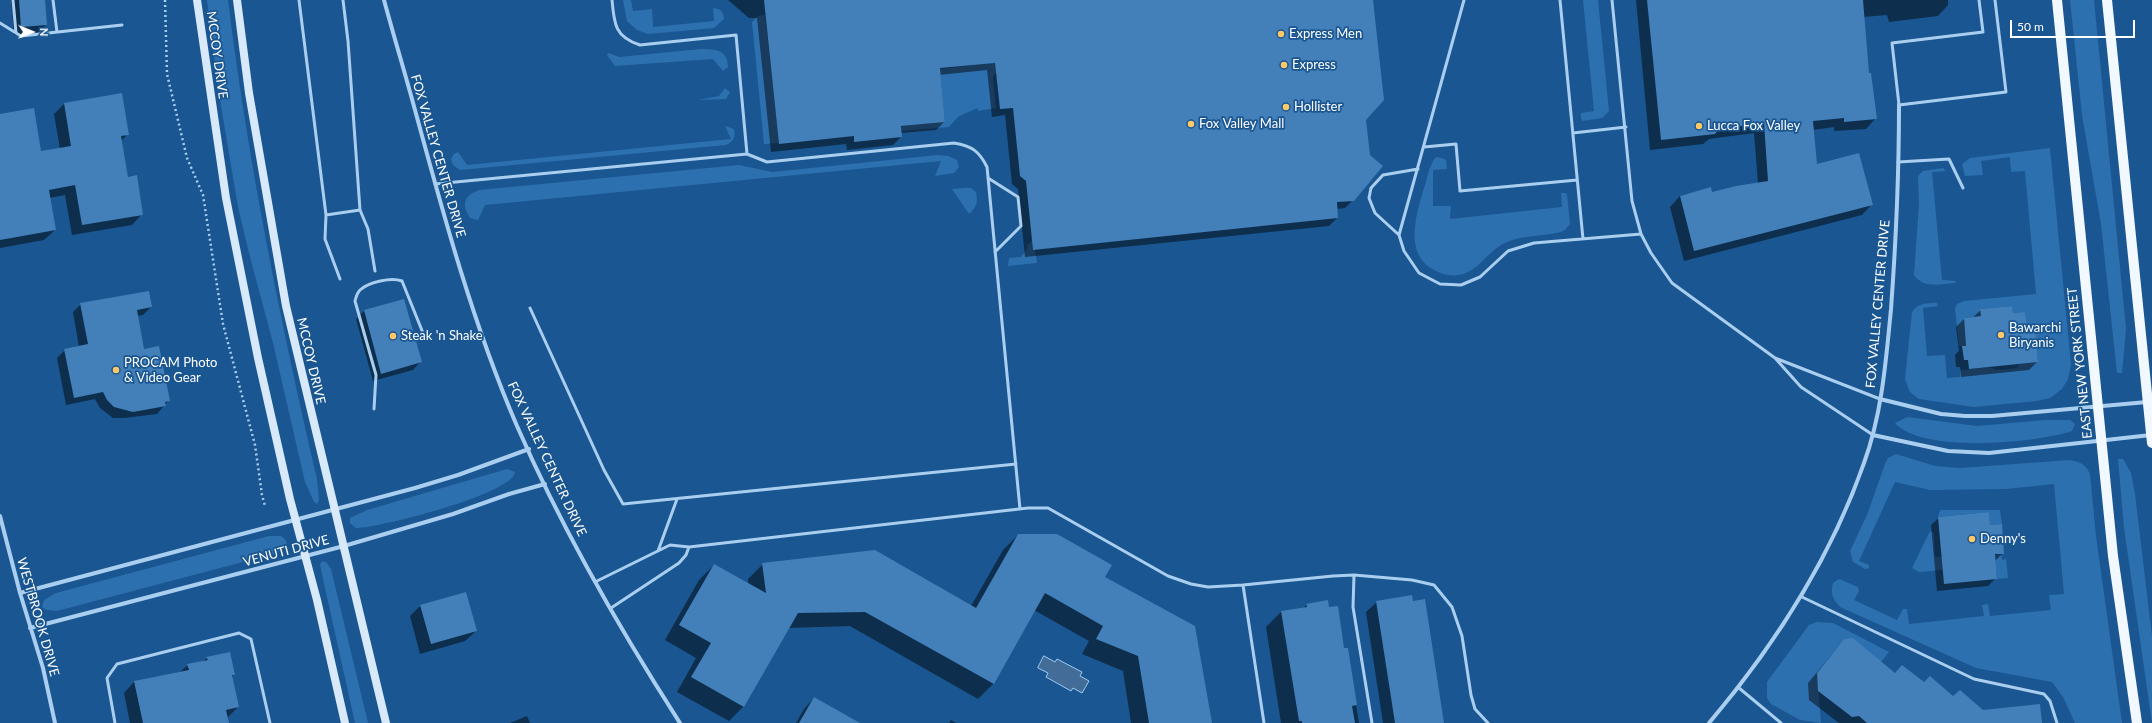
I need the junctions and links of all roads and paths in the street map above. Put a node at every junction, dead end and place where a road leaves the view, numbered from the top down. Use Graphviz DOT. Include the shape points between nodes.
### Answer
graph roads {
  1 [pos="13,0"];
  2 [pos="53,0"];
  3 [pos="165,0"];
  4 [pos="198,0"];
  5 [pos="236,0"];
  6 [pos="299,0"];
  7 [pos="343,0"];
  8 [pos="384,0"];
  9 [pos="612,0"];
  10 [pos="1464,0"];
  11 [pos="1560,0"];
  12 [pos="1612,0"];
  13 [pos="1979,0"];
  14 [pos="1995,0"];
  15 [pos="2057,0"];
  16 [pos="2107,0"];
  17 [pos="0,24"];
  18 [pos="122,25"];
  19 [pos="56,32"];
  20 [pos="16,33"];
  21 [pos="1899,105"];
  22 [pos="1626,128"];
  23 [pos="1573,133"];
  24 [pos="1424,147"];
  25 [pos="747,154"];
  26 [pos="1898,162"];
  27 [pos="1418,169"];
  28 [pos="988,178"];
  29 [pos="1577,180"];
  30 [pos="435,184"];
  31 [pos="1963,188"];
  32 [pos="360,210"];
  33 [pos="326,215"];
  34 [pos="1641,234"];
  35 [pos="1399,235"];
  36 [pos="1583,239"];
  37 [pos="995,252"];
  38 [pos="375,271"];
  39 [pos="340,279"];
  40 [pos="530,308"];
  41 [pos="423,333"];
  42 [pos="1775,358"];
  43 [pos="1880,399"];
  44 [pos="2148,402"];
  45 [pos="2098,406"];
  46 [pos="374,409"];
  47 [pos="1873,435"];
  48 [pos="2152,439"];
  49 [pos="2101,442"];
  50 [pos="529,449"];
  51 [pos="1016,464"];
  52 [pos="545,484"];
  53 [pos="678,499"];
  54 [pos="265,506"];
  55 [pos="334,508"];
  56 [pos="1020,509"];
  57 [pos="0,516"];
  58 [pos="295,518"];
  59 [pos="344,546"];
  60 [pos="689,547"];
  61 [pos="657,552"];
  62 [pos="305,556"];
  63 [pos="1354,576"];
  64 [pos="595,582"];
  65 [pos="1243,585"];
  66 [pos="20,593"];
  67 [pos="1802,597"];
  68 [pos="611,608"];
  69 [pos="30,628"];
  70 [pos="1739,688"];
  71 [pos="55,723"];
  72 [pos="115,723"];
  73 [pos="270,723"];
  74 [pos="345,723"];
  75 [pos="386,723"];
  76 [pos="680,723"];
  77 [pos="1264,723"];
  78 [pos="1372,723"];
  79 [pos="1488,723"];
  80 [pos="1709,723"];
  81 [pos="1781,723"];
  82 [pos="2057,723"];
  83 [pos="2137,723"];
  1 -- 20 [label="lane"];
  2 -- 19 [label="lane"];
  3 -- 54 [label="path" via="168,74 187,158 203,195 222,324 255,445"];
  4 -- 58 [label="street, MCCOY DRIVE" via="236,253"];
  5 -- 55 [label="street, MCCOY DRIVE" via="249,93 285,298"];
  6 -- 33 [label="lane"];
  7 -- 32 [label="lane"];
  8 -- 30 [label="street, FOX VALLEY CENTER DRIVE"];
  9 -- 25 [label="lane" via="615,23 620,34 629,42 640,45 736,35"];
  10 -- 24 [label="lane"];
  11 -- 23 [label="lane"];
  12 -- 22 [label="lane"];
  13 -- 21 [label="lane" via="1983,32 1892,43"];
  14 -- 21 [label="lane" via="2006,92"];
  15 -- 45 [label="main road, EAST NEW YORK STREET"];
  16 -- 44 [label="main road"];
  17 -- 20 [label="lane"];
  18 -- 19 [label="lane"];
  19 -- 20 [label="lane" via="21,36"];
  21 -- 26 [label="street, FOX VALLEY CENTER DRIVE"];
  22 -- 23 [label="lane"];
  22 -- 34 [label="lane" via="1632,201"];
  23 -- 29 [label="lane"];
  24 -- 27 [label="lane"];
  24 -- 29 [label="lane" via="1456,144 1460,190"];
  25 -- 28 [label="lane" via="767,162 954,143 976,150 987,167"];
  25 -- 30 [label="lane"];
  26 -- 31 [label="lane" via="1949,159"];
  26 -- 43 [label="street, FOX VALLEY CENTER DRIVE" via="1892,294"];
  27 -- 35 [label="lane"];
  27 -- 35 [label="lane" via="1383,175 1371,188 1369,198 1375,213"];
  28 -- 37 [label="lane"];
  28 -- 37 [label="lane" via="1018,196 1021,226"];
  29 -- 36 [label="lane"];
  30 -- 50 [label="street, FOX VALLEY CENTER DRIVE" via="474,314 517,426"];
  32 -- 33 [label="lane"];
  32 -- 38 [label="lane" via="368,229"];
  33 -- 39 [label="lane" via="325,239"];
  34 -- 36 [label="lane"];
  34 -- 42 [label="lane" via="1650,253 1672,283"];
  35 -- 36 [label="lane" via="1404,251 1418,273 1440,284 1461,285 1480,277 1508,252 1534,243"];
  37 -- 51 [label="lane"];
  40 -- 53 [label="lane" via="604,470 623,504"];
  41 -- 46 [label="lane" via="402,281 391,279 360,289 355,301 376,375"];
  42 -- 43 [label="lane"];
  42 -- 47 [label="lane" via="1801,387"];
  43 -- 45 [label="street" via="1934,413 1965,416 1992,416"];
  43 -- 47 [label="street, FOX VALLEY CENTER DRIVE"];
  44 -- 45 [label="street"];
  44 -- 48 [label="main road"];
  45 -- 49 [label="main road, EAST NEW YORK STREET"];
  47 -- 49 [label="street" via="1948,451 1989,453"];
  47 -- 67 [label="street, FOX VALLEY CENTER DRIVE" via="1865,463 1844,514"];
  48 -- 49 [label="street"];
  49 -- 83 [label="main road, EAST NEW YORK STREET" via="2117,593"];
  50 -- 52 [label="street, FOX VALLEY CENTER DRIVE"];
  50 -- 55 [label="street" via="458,475"];
  51 -- 53 [label="lane"];
  51 -- 56 [label="lane"];
  52 -- 59 [label="street, VENUTI DRIVE"];
  52 -- 64 [label="street, FOX VALLEY CENTER DRIVE"];
  53 -- 61 [label="lane"];
  55 -- 58 [label="street"];
  55 -- 59 [label="street, MCCOY DRIVE"];
  56 -- 60 [label="lane"];
  56 -- 65 [label="lane" via="1048,508 1168,576 1191,584 1208,587"];
  57 -- 66 [label="street, WESTBROOK DRIVE"];
  58 -- 62 [label="street, MCCOY DRIVE"];
  58 -- 66 [label="street"];
  59 -- 62 [label="street, VENUTI DRIVE"];
  59 -- 75 [label="street, MCCOY DRIVE"];
  60 -- 61 [label="lane" via="670,545"];
  60 -- 68 [label="lane" via="679,563"];
  61 -- 64 [label="lane"];
  62 -- 69 [label="street, VENUTI DRIVE"];
  62 -- 74 [label="street, MCCOY DRIVE"];
  63 -- 65 [label="lane"];
  63 -- 78 [label="lane" via="1353,607"];
  63 -- 79 [label="lane" via="1412,580 1434,585 1452,607 1462,636 1475,709"];
  64 -- 68 [label="street, FOX VALLEY CENTER DRIVE"];
  65 -- 77 [label="lane"];
  66 -- 69 [label="street, WESTBROOK DRIVE"];
  67 -- 70 [label="street, FOX VALLEY CENTER DRIVE"];
  67 -- 82 [label="lane" via="1974,679 2044,694 2050,701"];
  68 -- 76 [label="street, FOX VALLEY CENTER DRIVE"];
  69 -- 71 [label="street, WESTBROOK DRIVE" via="43,668"];
  70 -- 80 [label="street, FOX VALLEY CENTER DRIVE"];
  70 -- 81 [label="lane"];
  72 -- 73 [label="lane" via="107,678 117,664 238,633 252,639"];
}
